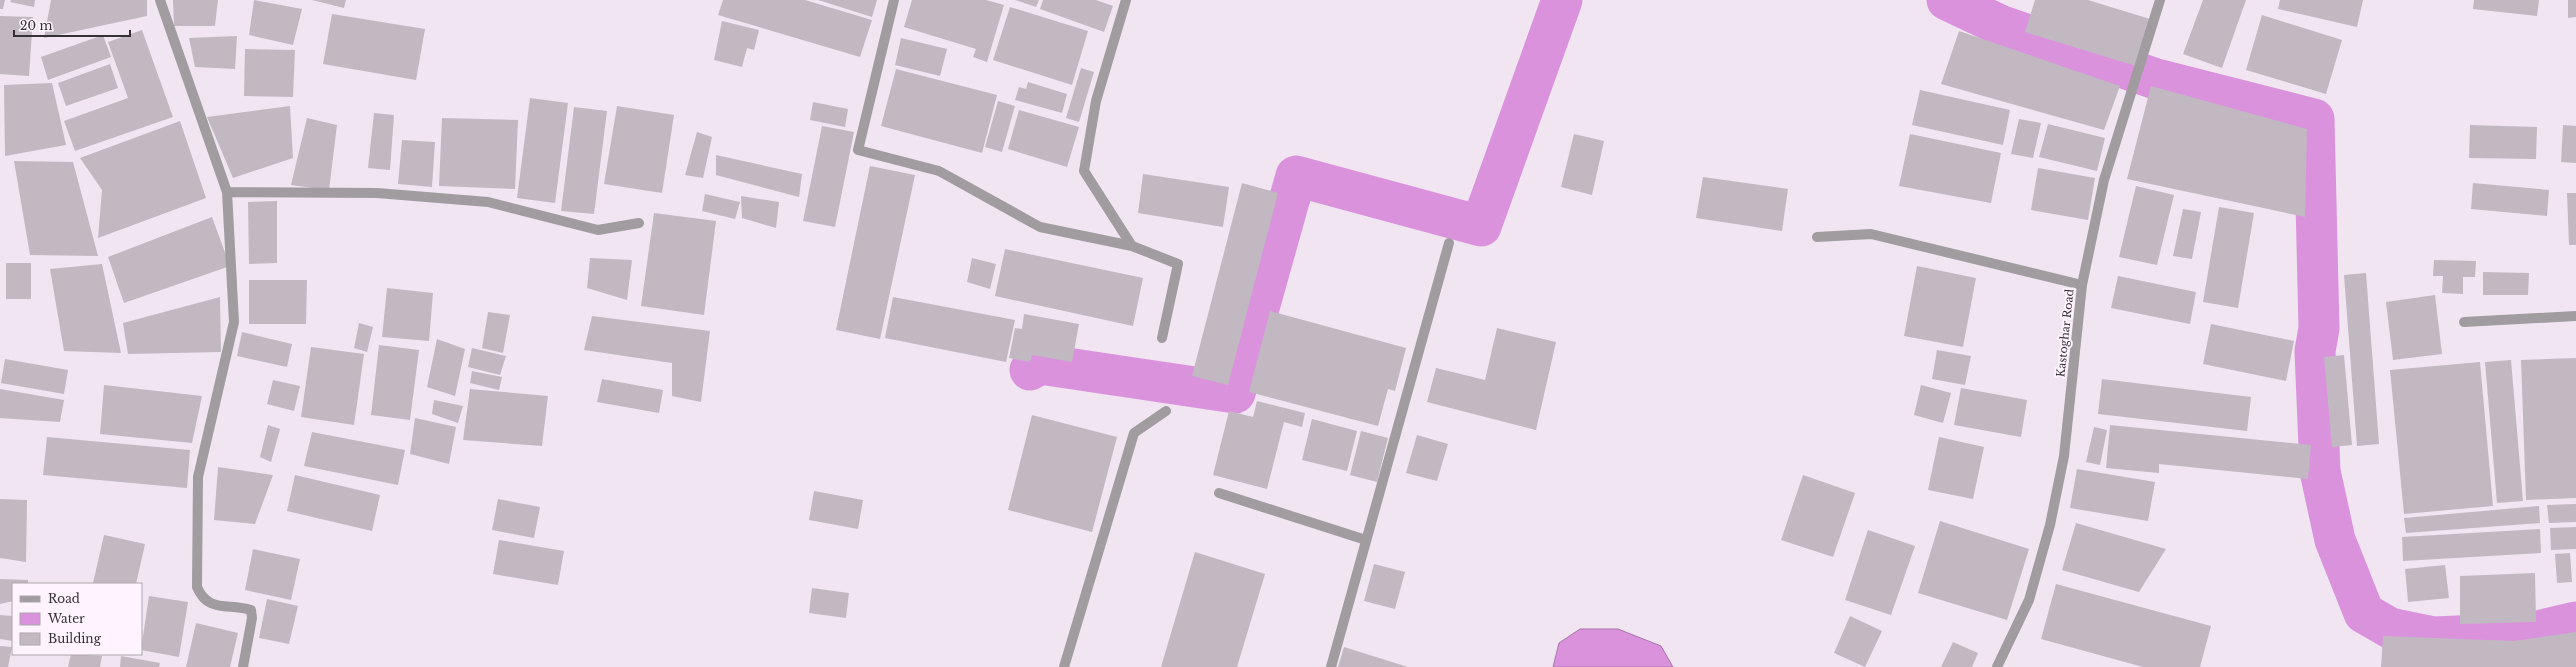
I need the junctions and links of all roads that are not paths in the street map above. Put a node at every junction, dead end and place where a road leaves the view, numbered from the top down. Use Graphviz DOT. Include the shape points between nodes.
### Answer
graph roads {
  1 [pos="160,0"];
  2 [pos="894,0"];
  3 [pos="1126,0"];
  4 [pos="2160,0"];
  5 [pos="227,192"];
  6 [pos="640,223"];
  7 [pos="1817,237"];
  8 [pos="1449,243"];
  9 [pos="1132,246"];
  10 [pos="2082,285"];
  11 [pos="2576,316"];
  12 [pos="2464,322"];
  13 [pos="1162,338"];
  14 [pos="1166,411"];
  15 [pos="1219,493"];
  16 [pos="1366,540"];
  17 [pos="243,667"];
  18 [pos="1064,667"];
  19 [pos="1331,667"];
  20 [pos="1997,667"];
  1 -- 5 [label="street"];
  2 -- 9 [label="street" via="858,150 939,171 1040,227"];
  3 -- 9 [label="street" via="1096,101 1084,171"];
  4 -- 10 [label="street, Kastoghar Road" via="2104,180"];
  5 -- 6 [label="street" via="392,194 488,202 598,230"];
  5 -- 17 [label="street" via="234,322 198,477 197,587 202,599 211,604 251,610 252,618"];
  7 -- 10 [label="street" via="1871,234"];
  8 -- 16 [label="street"];
  9 -- 13 [label="street" via="1178,264"];
  10 -- 20 [label="street, Kastoghar Road" via="2064,456 2050,525 2029,600"];
  11 -- 12 [label="street"];
  14 -- 18 [label="street" via="1134,434"];
  15 -- 16 [label="street"];
  16 -- 19 [label="street"];
}
